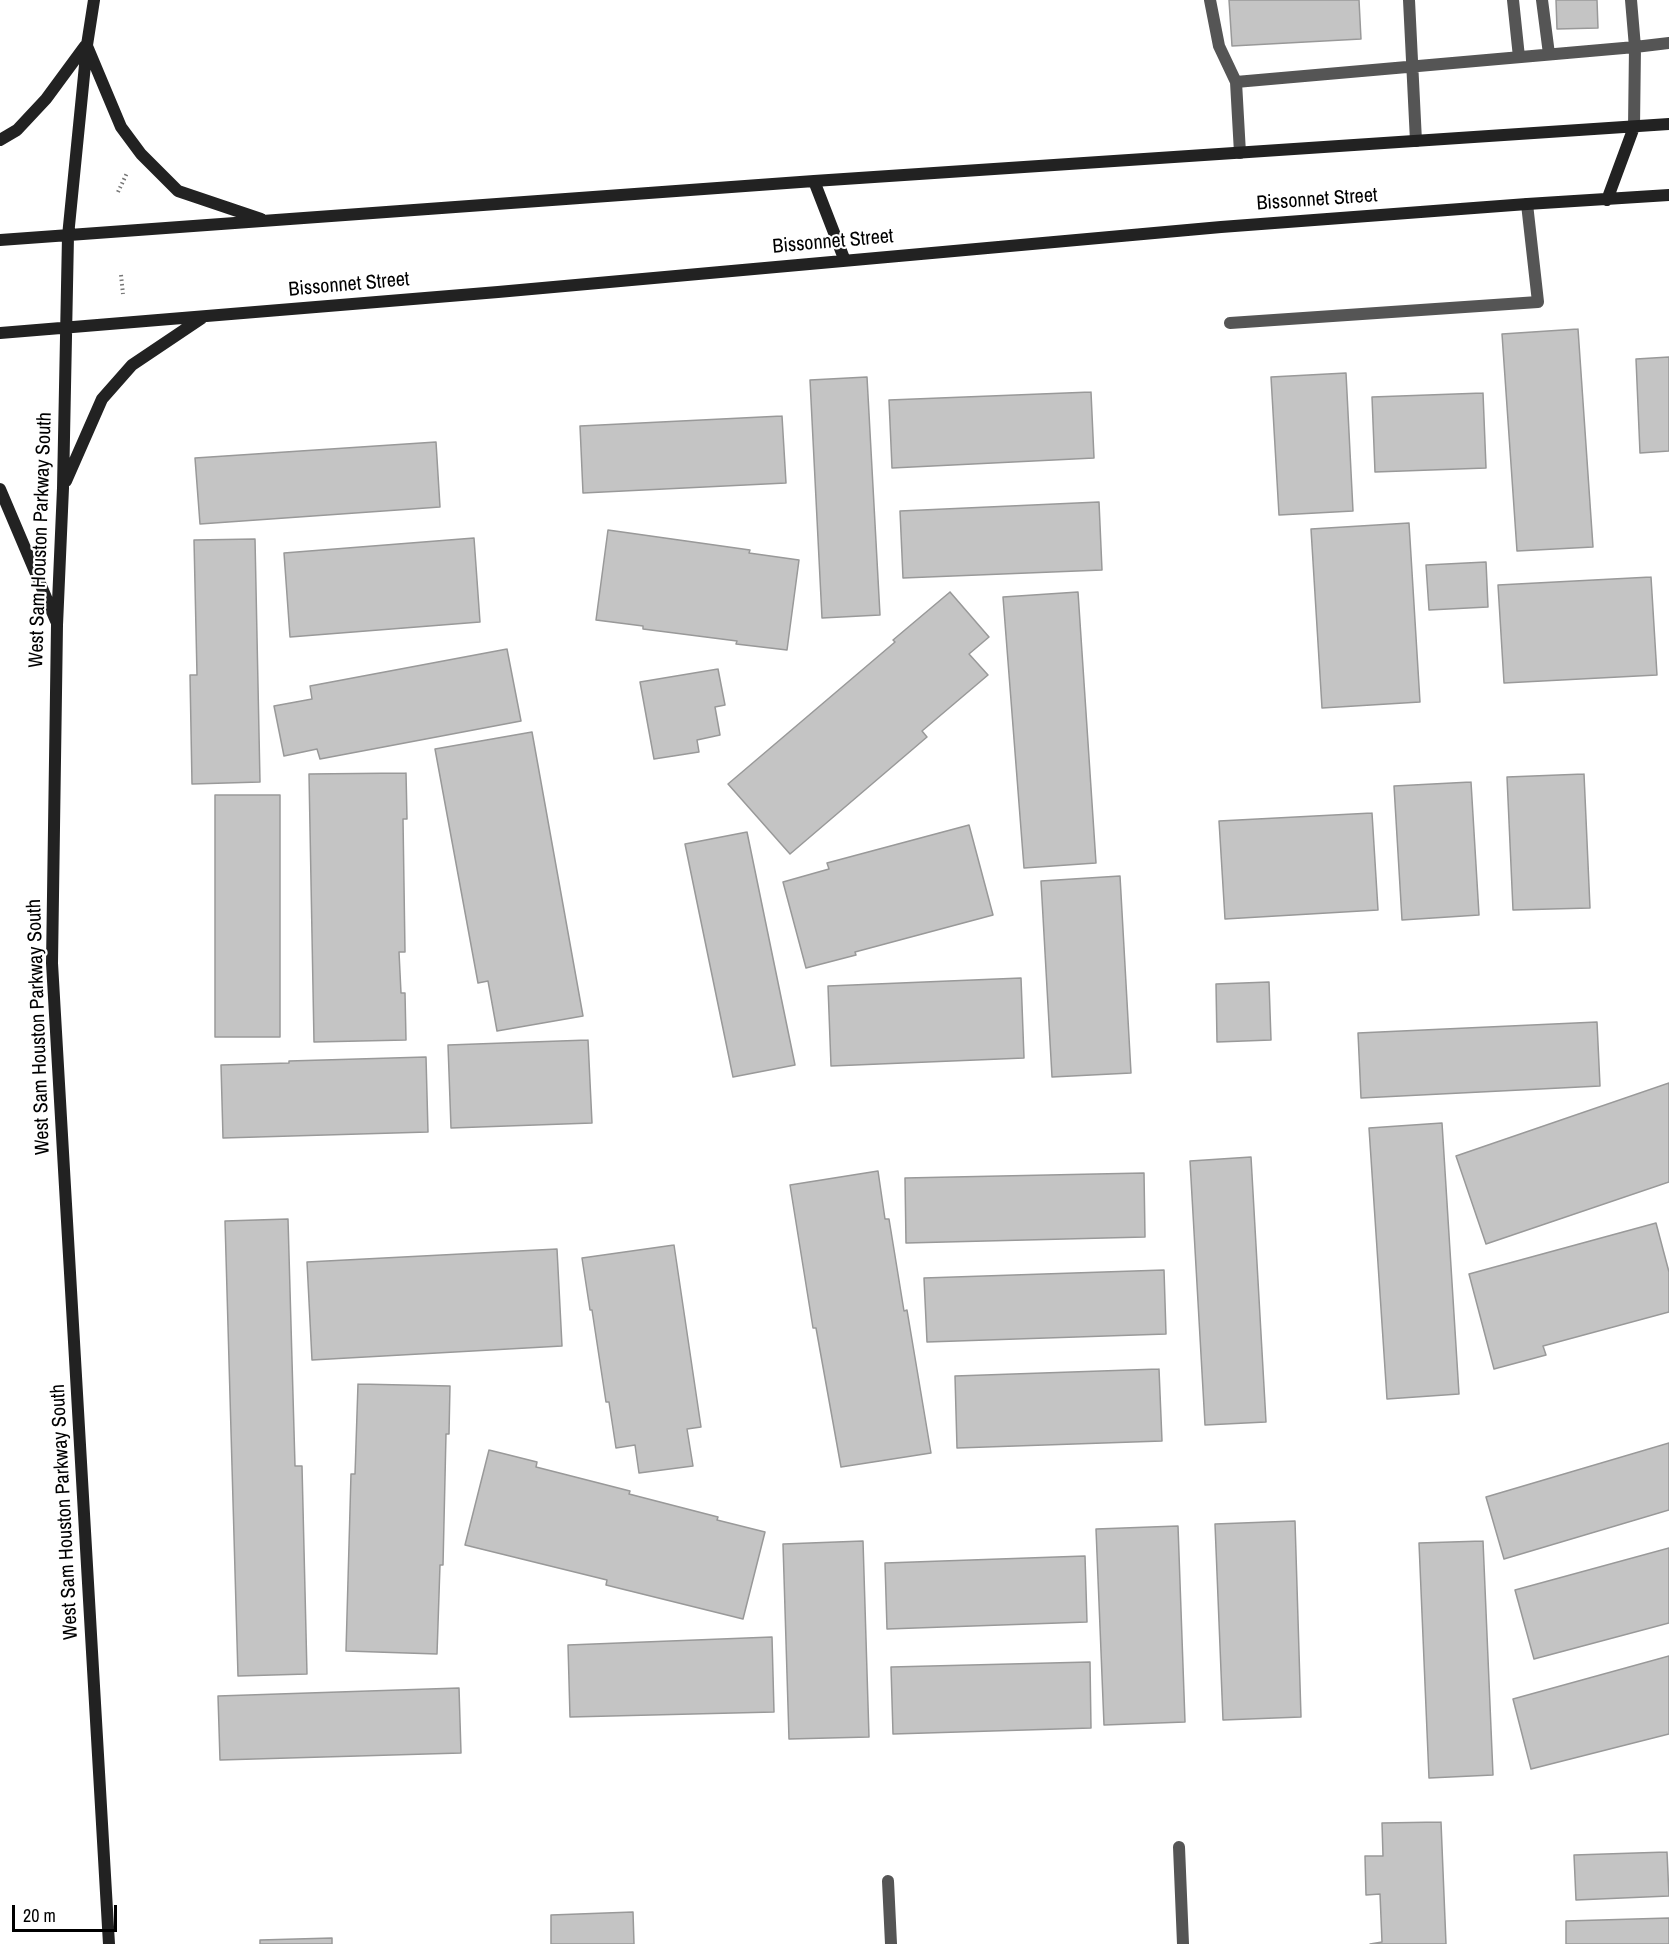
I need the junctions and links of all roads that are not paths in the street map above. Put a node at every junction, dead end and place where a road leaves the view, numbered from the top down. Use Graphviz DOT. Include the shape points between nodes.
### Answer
graph roads {
  1 [pos="94,0"];
  2 [pos="1210,0"];
  3 [pos="1409,0"];
  4 [pos="1514,0"];
  5 [pos="1542,0"];
  6 [pos="1631,0"];
  7 [pos="1669,43"];
  8 [pos="87,45"];
  9 [pos="1635,47"];
  10 [pos="1549,54"];
  11 [pos="1519,57"];
  12 [pos="1413,66"];
  13 [pos="1236,82"];
  14 [pos="1669,124"];
  15 [pos="1634,127"];
  16 [pos="0,140"];
  17 [pos="1416,141"];
  18 [pos="1240,153"];
  19 [pos="814,181"];
  20 [pos="1669,195"];
  21 [pos="1607,201"];
  22 [pos="1527,204"];
  23 [pos="268,221"];
  24 [pos="68,236"];
  25 [pos="0,240"];
  26 [pos="845,261"];
  27 [pos="205,317"];
  28 [pos="1230,323"];
  29 [pos="66,328"];
  30 [pos="0,333"];
  31 [pos="63,488"];
  32 [pos="0,489"];
  33 [pos="57,625"];
  34 [pos="1179,1847"];
  35 [pos="888,1881"];
  36 [pos="109,1944"];
  37 [pos="891,1944"];
  38 [pos="1183,1944"];
  1 -- 8 [label="main road, West Sam Houston Parkway South"];
  2 -- 13 [label="lane" via="1219,46"];
  3 -- 12 [label="lane"];
  4 -- 11 [label="lane"];
  5 -- 10 [label="lane"];
  6 -- 9 [label="lane"];
  7 -- 9 [label="lane"];
  8 -- 16 [label="main road" via="46,99 17,130"];
  8 -- 23 [label="main road" via="121,127 141,154 178,191"];
  8 -- 24 [label="main road, West Sam Houston Parkway South"];
  9 -- 10 [label="lane"];
  9 -- 15 [label="lane"];
  10 -- 11 [label="lane"];
  11 -- 12 [label="lane"];
  12 -- 13 [label="lane"];
  12 -- 17 [label="lane"];
  13 -- 18 [label="lane"];
  14 -- 15 [label="main road"];
  15 -- 17 [label="main road"];
  15 -- 21 [label="main road"];
  17 -- 18 [label="main road"];
  18 -- 19 [label="main road"];
  19 -- 23 [label="main road"];
  19 -- 26 [label="main road"];
  20 -- 21 [label="main road, Bissonnet Street"];
  21 -- 22 [label="main road, Bissonnet Street"];
  22 -- 26 [label="main road, Bissonnet Street"];
  22 -- 28 [label="lane" via="1538,302"];
  23 -- 24 [label="main road"];
  24 -- 25 [label="main road"];
  24 -- 29 [label="main road, West Sam Houston Parkway South"];
  26 -- 27 [label="main road, Bissonnet Street"];
  27 -- 29 [label="main road, Bissonnet Street"];
  27 -- 31 [label="main road" via="132,364 102,399"];
  29 -- 30 [label="main road, Bissonnet Street"];
  29 -- 31 [label="main road, West Sam Houston Parkway South"];
  31 -- 33 [label="main road, West Sam Houston Parkway South"];
  32 -- 33 [label="main road"];
  33 -- 36 [label="main road, West Sam Houston Parkway South" via="52,963"];
  34 -- 38 [label="lane"];
  35 -- 37 [label="lane"];
}
